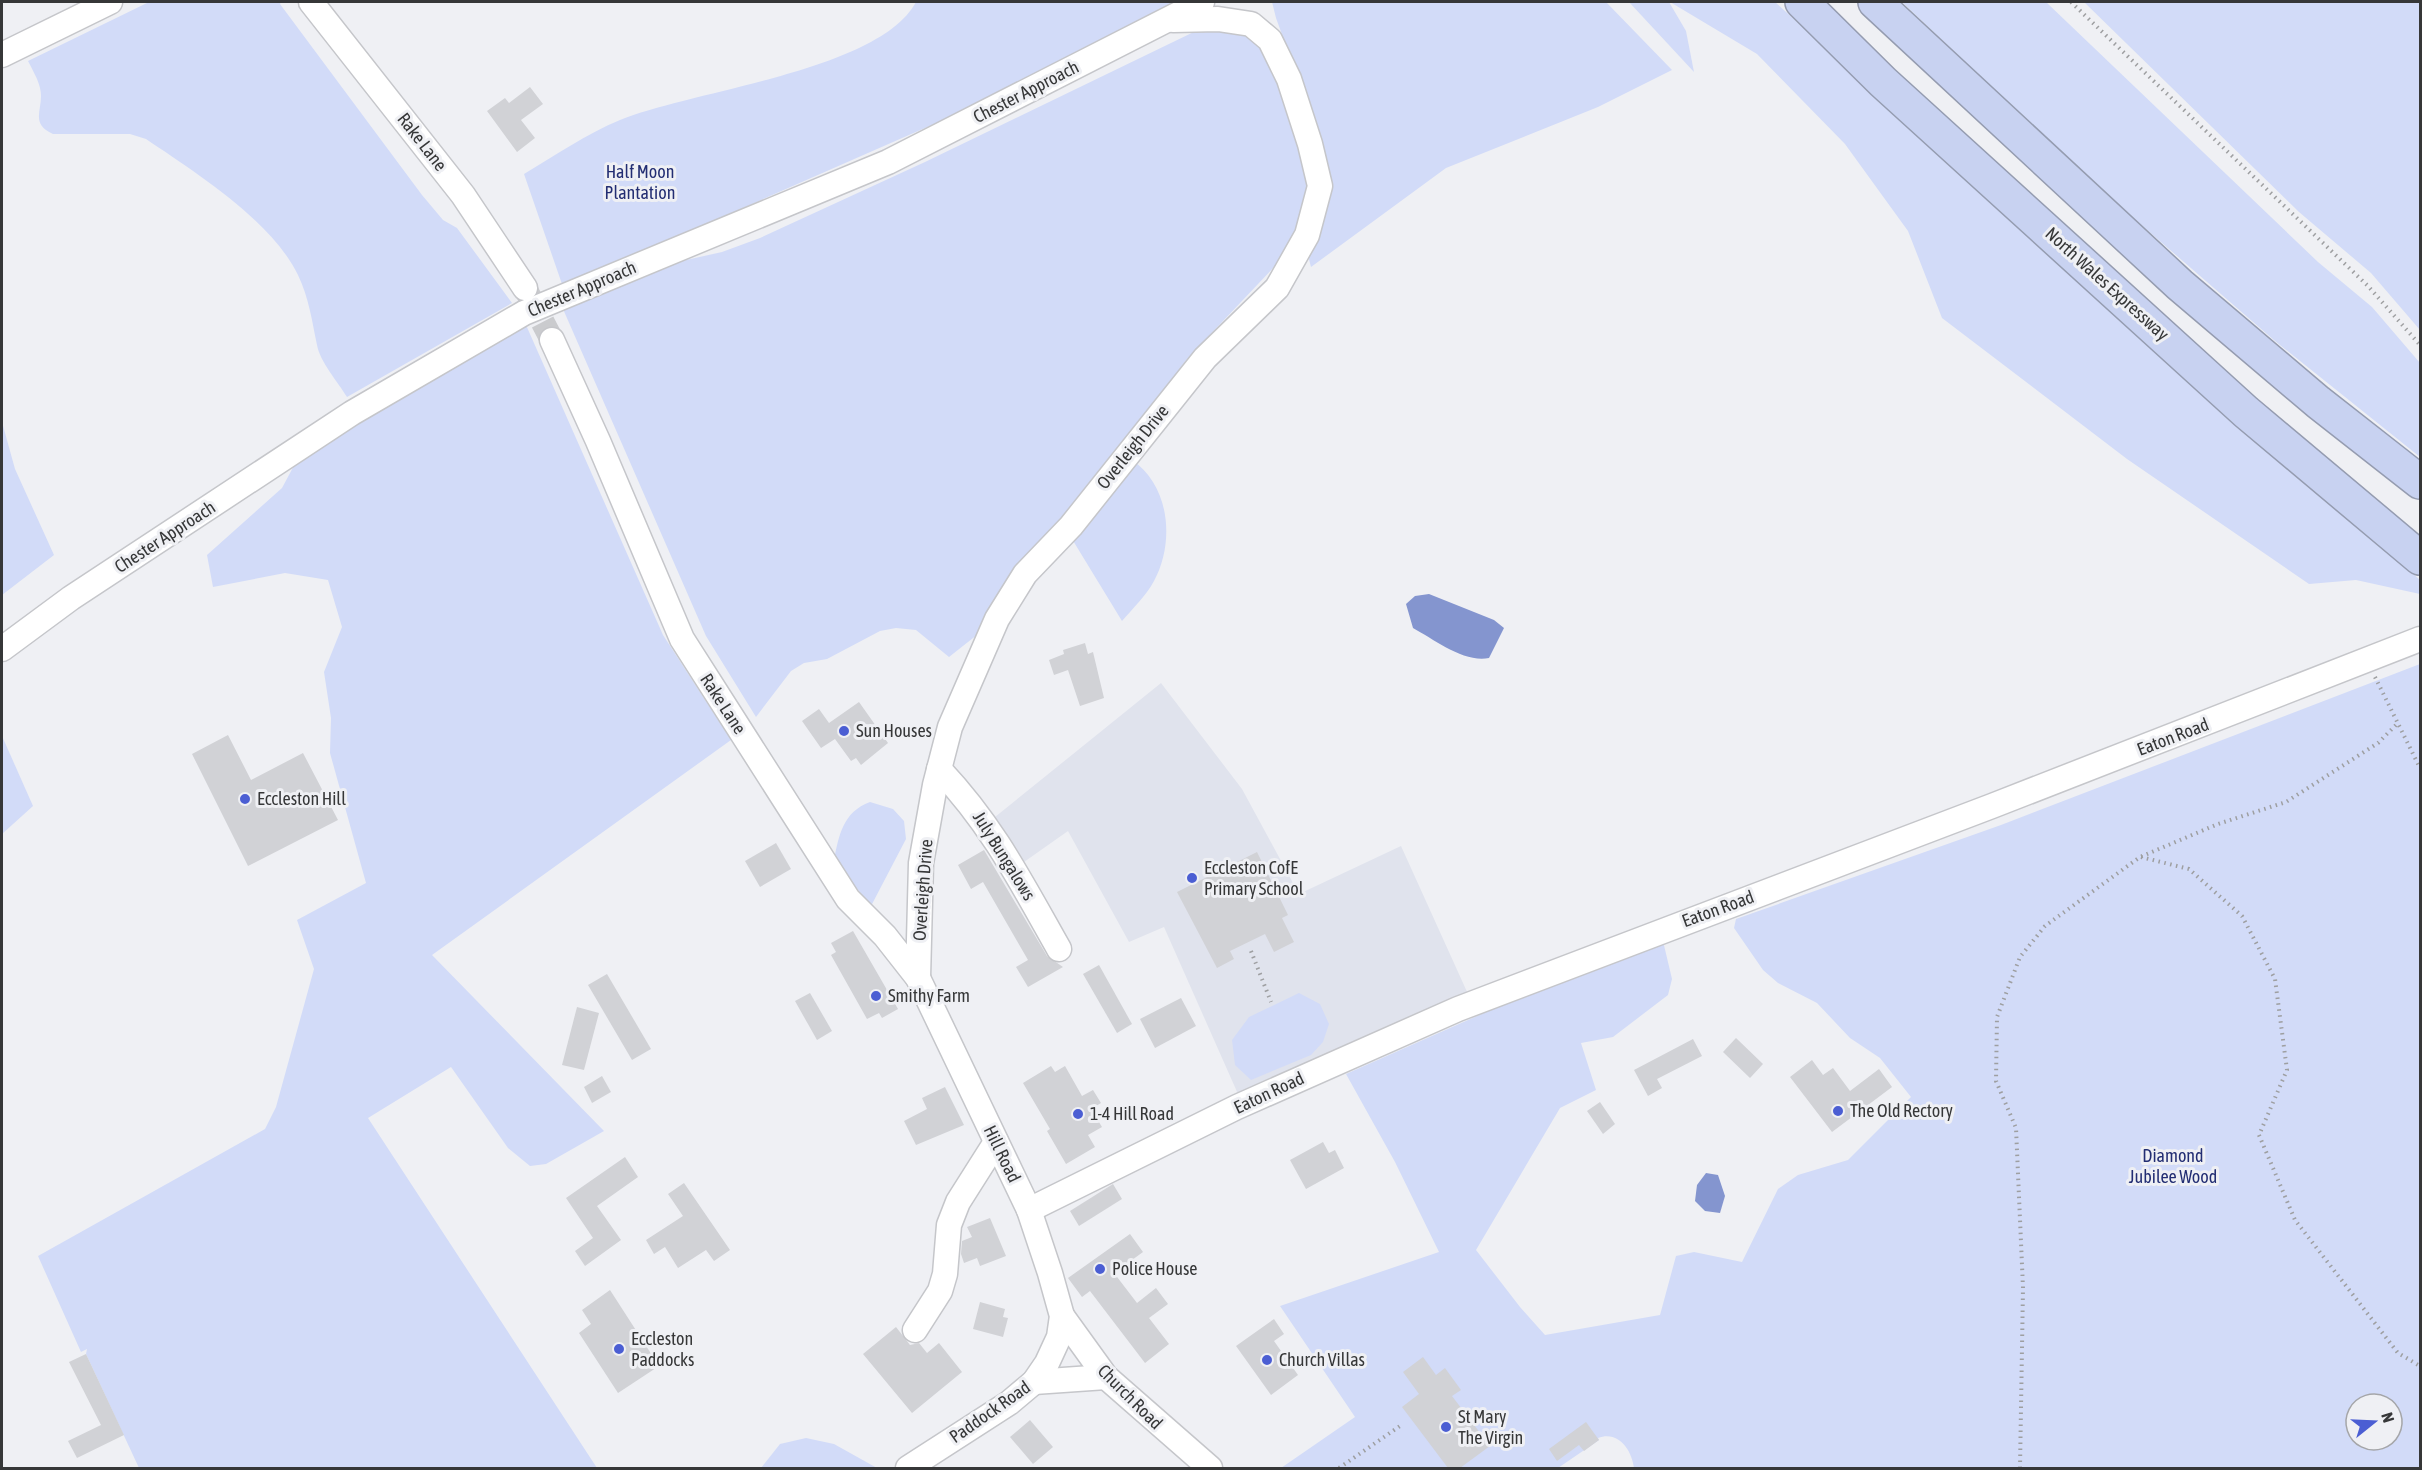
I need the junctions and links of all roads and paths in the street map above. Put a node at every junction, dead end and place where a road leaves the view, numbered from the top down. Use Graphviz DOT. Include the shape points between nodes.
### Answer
graph roads {
  1 [pos="110,2"];
  2 [pos="311,2"];
  3 [pos="1202,2"];
  4 [pos="1802,2"];
  5 [pos="1875,2"];
  6 [pos="2071,2"];
  7 [pos="1165,21"];
  8 [pos="2,55"];
  9 [pos="525,288"];
  10 [pos="552,340"];
  11 [pos="2421,345"];
  12 [pos="2421,482"];
  13 [pos="2421,558"];
  14 [pos="2420,639"];
  15 [pos="2,649"];
  16 [pos="2368,661"];
  17 [pos="2397,724"];
  18 [pos="2421,768"];
  19 [pos="939,770"];
  20 [pos="2140,857"];
  21 [pos="1059,949"];
  22 [pos="1251,951"];
  23 [pos="918,978"];
  24 [pos="1271,1002"];
  25 [pos="946,1038"];
  26 [pos="996,1142"];
  27 [pos="1029,1210"];
  28 [pos="1050,1273"];
  29 [pos="1062,1316"];
  30 [pos="915,1330"];
  31 [pos="2421,1366"];
  32 [pos="1106,1377"];
  33 [pos="1034,1383"];
  34 [pos="1400,1426"];
  35 [pos="908,1468"];
  36 [pos="1210,1468"];
  37 [pos="1339,1468"];
  38 [pos="2020,1468"];
  1 -- 8 [label="street"];
  2 -- 9 [label="street, Rake Lane" via="464,195"];
  3 -- 7 [label="street, Chester Approach"];
  4 -- 13 [label="highway, North Wales Expressway" via="1883,82 2247,412"];
  5 -- 12 [label="highway" via="2180,285 2318,402"];
  6 -- 11 [label="path" via="2368,286"];
  7 -- 15 [label="street, Chester Approach" via="888,162 524,313 352,413 71,598"];
  7 -- 19 [label="street, Overleigh Drive" via="1218,19 1251,24 1270,40 1289,79 1320,186 1306,235 1276,288 1205,358 1071,526 1025,574 976,662 950,727"];
  10 -- 23 [label="street, Rake Lane" via="681,639 848,899 885,936"];
  14 -- 16 [label="street, Eaton Road"];
  16 -- 17 [label="path"];
  16 -- 27 [label="street, Eaton Road" via="1458,1009 1237,1107"];
  17 -- 18 [label="path"];
  17 -- 20 [label="path" via="2378,743 2286,802 2218,824"];
  19 -- 21 [label="street, July Bungalows" via="991,831"];
  19 -- 23 [label="street, Overleigh Drive" via="921,862"];
  20 -- 31 [label="path" via="2189,869 2242,916 2275,979 2287,1070 2259,1135 2295,1220 2398,1353"];
  20 -- 38 [label="path" via="2045,926 2020,957 1997,1017 1996,1081 2017,1139 2023,1288"];
  22 -- 24 [label="path"];
  23 -- 25 [label="street, Rake Lane"];
  25 -- 26 [label="street, Hill Road"];
  26 -- 27 [label="street, Hill Road"];
  26 -- 30 [label="street" via="958,1202 949,1225 940,1291"];
  27 -- 28 [label="street, Hill Road"];
  28 -- 29 [label="street, Paddock Road"];
  29 -- 32 [label="street, Church Road"];
  29 -- 33 [label="street, Paddock Road" via="1059,1337"];
  32 -- 33 [label="street"];
  32 -- 36 [label="street, Church Road"];
  33 -- 35 [label="street, Paddock Road"];
  34 -- 37 [label="path"];
}
